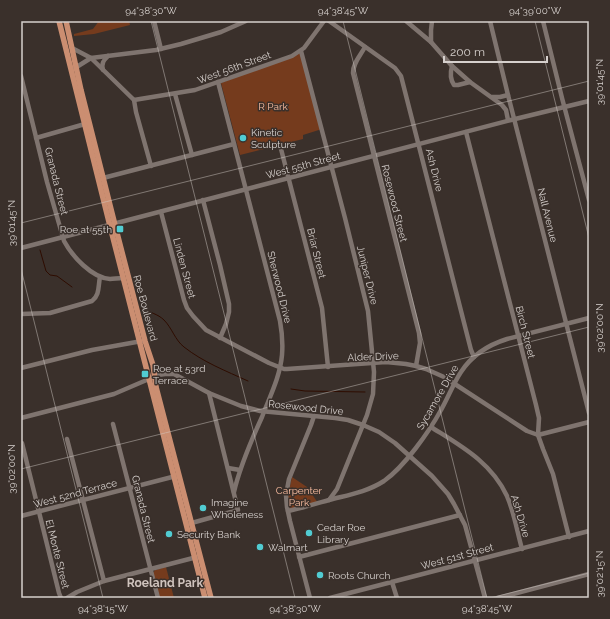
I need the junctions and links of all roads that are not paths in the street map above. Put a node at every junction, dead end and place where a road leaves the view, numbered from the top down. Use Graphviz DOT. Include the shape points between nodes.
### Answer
graph roads {
  1 [pos="59,21"];
  2 [pos="66,21"];
  3 [pos="154,21"];
  4 [pos="246,21"];
  5 [pos="324,21"];
  6 [pos="328,21"];
  7 [pos="406,21"];
  8 [pos="432,21"];
  9 [pos="490,21"];
  10 [pos="543,21"];
  11 [pos="431,30"];
  12 [pos="420,33"];
  13 [pos="430,42"];
  14 [pos="365,47"];
  15 [pos="72,48"];
  16 [pos="161,49"];
  17 [pos="301,51"];
  18 [pos="108,56"];
  19 [pos="91,58"];
  20 [pos="452,66"];
  21 [pos="74,68"];
  22 [pos="104,71"];
  23 [pos="21,76"];
  24 [pos="218,82"];
  25 [pos="470,82"];
  26 [pos="175,94"];
  27 [pos="508,95"];
  28 [pos="492,97"];
  29 [pos="134,100"];
  30 [pos="589,101"];
  31 [pos="565,107"];
  32 [pos="514,119"];
  33 [pos="508,120"];
  34 [pos="85,124"];
  35 [pos="466,132"];
  36 [pos="36,138"];
  37 [pos="234,144"];
  38 [pos="419,144"];
  39 [pos="280,146"];
  40 [pos="192,155"];
  41 [pos="374,156"];
  42 [pos="151,166"];
  43 [pos="331,167"];
  44 [pos="103,178"];
  45 [pos="289,178"];
  46 [pos="246,189"];
  47 [pos="203,200"];
  48 [pos="589,200"];
  49 [pos="161,212"];
  50 [pos="112,224"];
  51 [pos="62,238"];
  52 [pos="21,248"];
  53 [pos="100,277"];
  54 [pos="122,278"];
  55 [pos="21,314"];
  56 [pos="589,318"];
  57 [pos="566,323"];
  58 [pos="518,336"];
  59 [pos="220,338"];
  60 [pos="142,341"];
  61 [pos="474,357"];
  62 [pos="373,363"];
  63 [pos="328,366"];
  64 [pos="416,366"];
  65 [pos="280,367"];
  66 [pos="21,368"];
  67 [pos="152,378"];
  68 [pos="455,384"];
  69 [pos="209,393"];
  70 [pos="264,412"];
  71 [pos="589,412"];
  72 [pos="314,416"];
  73 [pos="21,418"];
  74 [pos="589,422"];
  75 [pos="113,424"];
  76 [pos="363,425"];
  77 [pos="431,427"];
  78 [pos="538,435"];
  79 [pos="68,439"];
  80 [pos="22,443"];
  81 [pos="409,456"];
  82 [pos="228,468"];
  83 [pos="240,470"];
  84 [pos="177,476"];
  85 [pos="130,488"];
  86 [pos="337,489"];
  87 [pos="234,492"];
  88 [pos="344,496"];
  89 [pos="83,500"];
  90 [pos="328,500"];
  91 [pos="288,511"];
  92 [pos="39,512"];
  93 [pos="460,515"];
  94 [pos="21,516"];
  95 [pos="189,524"];
  96 [pos="589,532"];
  97 [pos="569,537"];
  98 [pos="522,549"];
  99 [pos="198,557"];
  100 [pos="299,557"];
  101 [pos="475,561"];
  102 [pos="150,570"];
  103 [pos="589,574"];
  104 [pos="104,581"];
  105 [pos="392,582"];
  106 [pos="62,598"];
  107 [pos="67,598"];
  108 [pos="158,598"];
  109 [pos="205,598"];
  110 [pos="211,598"];
  111 [pos="310,598"];
  112 [pos="330,598"];
  113 [pos="397,598"];
  114 [pos="485,598"];
  115 [pos="498,598"];
  1 -- 21 [label="main road, Roe Boulevard"];
  2 -- 15 [label="main road, Roe Boulevard"];
  3 -- 16 [label="street"];
  4 -- 16 [label="street" via="200,39"];
  5 -- 17 [label="street, West 56th Street"];
  6 -- 14 [label="street, Ash Drive"];
  7 -- 12 [label="street"];
  8 -- 11 [label="street"];
  9 -- 27 [label="street, Nall Avenue"];
  10 -- 31 [label="street"];
  11 -- 12 [label="street"];
  11 -- 13 [label="street"];
  12 -- 13 [label="street"];
  13 -- 20 [label="street"];
  14 -- 38 [label="street, Ash Drive" via="399,72"];
  14 -- 41 [label="street, Rosewood Street" via="354,64 353,73"];
  15 -- 19 [label="street"];
  15 -- 21 [label="main road, Roe Boulevard"];
  16 -- 18 [label="street"];
  17 -- 24 [label="street, West 56th Street"];
  17 -- 43 [label="street, Juniper Drive"];
  18 -- 19 [label="street"];
  18 -- 22 [label="street" via="102,62"];
  19 -- 21 [label="street"];
  19 -- 22 [label="street"];
  20 -- 25 [label="street"];
  20 -- 25 [label="street" via="450,73 454,85"];
  21 -- 34 [label="main road, Roe Boulevard"];
  21 -- 44 [label="main road, Roe Boulevard"];
  22 -- 29 [label="street"];
  23 -- 36 [label="street, Granada Street"];
  24 -- 26 [label="street, West 56th Street"];
  24 -- 37 [label="street, Sherwood Drive"];
  25 -- 28 [label="street"];
  26 -- 29 [label="street, West 56th Street"];
  26 -- 40 [label="street"];
  27 -- 28 [label="street"];
  27 -- 32 [label="street, Nall Avenue"];
  28 -- 33 [label="street" via="506,110"];
  29 -- 42 [label="street"];
  30 -- 31 [label="street, West 55th Street"];
  31 -- 32 [label="street, West 55th Street"];
  31 -- 48 [label="street"];
  32 -- 33 [label="street, West 55th Street"];
  32 -- 57 [label="street, Nall Avenue"];
  33 -- 35 [label="street, West 55th Street"];
  34 -- 36 [label="street"];
  34 -- 50 [label="main road, Roe Boulevard"];
  35 -- 38 [label="street, West 55th Street"];
  35 -- 58 [label="street, Birch Street"];
  36 -- 51 [label="street, Granada Street"];
  37 -- 40 [label="street"];
  37 -- 46 [label="street, Sherwood Drive"];
  38 -- 41 [label="street, West 55th Street"];
  38 -- 61 [label="street, Ash Drive"];
  39 -- 45 [label="street, Briar Street"];
  40 -- 42 [label="street"];
  41 -- 43 [label="street, West 55th Street"];
  41 -- 64 [label="street, Rosewood Street" via="419,333"];
  42 -- 44 [label="street"];
  43 -- 45 [label="street, West 55th Street"];
  43 -- 62 [label="street, Juniper Drive" via="368,311"];
  44 -- 50 [label="main road, Roe Boulevard"];
  45 -- 46 [label="street, West 55th Street"];
  45 -- 63 [label="street, Briar Street" via="322,308"];
  46 -- 47 [label="street, West 55th Street"];
  46 -- 65 [label="street, Sherwood Drive" via="281,327"];
  47 -- 49 [label="street, West 55th Street"];
  47 -- 59 [label="street" via="229,304 226,324"];
  49 -- 50 [label="street, West 55th Street"];
  49 -- 59 [label="street, Linden Street" via="187,308 206,330"];
  50 -- 51 [label="street, West 55th Street"];
  50 -- 54 [label="main road, Roe Boulevard"];
  50 -- 60 [label="main road, Roe Boulevard"];
  51 -- 52 [label="street, West 55th Street"];
  51 -- 53 [label="street, Granada Street" via="77,259"];
  53 -- 54 [label="street"];
  53 -- 55 [label="street" via="98,294 92,301 50,312"];
  54 -- 60 [label="main road, Roe Boulevard"];
  56 -- 57 [label="street, Sycamore Drive"];
  57 -- 58 [label="street, Sycamore Drive"];
  57 -- 71 [label="street, Nall Avenue"];
  58 -- 61 [label="street, Sycamore Drive" via="497,342"];
  58 -- 78 [label="street, Birch Street" via="539,418"];
  59 -- 65 [label="street, Alder Drive"];
  60 -- 66 [label="street" via="92,350"];
  60 -- 67 [label="main road, Roe Boulevard" via="153,365"];
  61 -- 68 [label="street, Sycamore Drive"];
  62 -- 63 [label="street, Alder Drive"];
  62 -- 64 [label="street, Alder Drive"];
  62 -- 76 [label="street, Juniper Drive" via="373,394"];
  63 -- 65 [label="street, Alder Drive" via="287,369"];
  64 -- 68 [label="street, Alder Drive"];
  65 -- 70 [label="street, Sherwood Drive"];
  67 -- 69 [label="street, Rosewood Drive" via="174,374"];
  67 -- 73 [label="street, Rosewood Drive" via="105,396"];
  67 -- 84 [label="main road, Roe Boulevard"];
  68 -- 77 [label="street, Sycamore Drive"];
  68 -- 78 [label="street, Alder Drive" via="527,431"];
  69 -- 70 [label="street, Rosewood Drive"];
  69 -- 82 [label="street"];
  70 -- 72 [label="street, Rosewood Drive"];
  70 -- 83 [label="street, Sherwood Drive"];
  72 -- 76 [label="street, Rosewood Drive" via="348,420"];
  72 -- 91 [label="street" via="288,483"];
  74 -- 78 [label="street"];
  75 -- 85 [label="street, Granada Street"];
  76 -- 81 [label="street, Rosewood Drive" via="388,438"];
  76 -- 86 [label="street, Juniper Drive"];
  77 -- 81 [label="street, Sycamore Drive"];
  77 -- 98 [label="street, Ash Drive" via="473,454 493,474 503,488 510,505"];
  78 -- 97 [label="street, Birch Street" via="553,474"];
  79 -- 89 [label="street"];
  80 -- 92 [label="street, El Monte Street"];
  81 -- 88 [label="street, Sycamore Drive" via="379,484 362,492"];
  81 -- 93 [label="street, Rosewood Drive" via="438,483"];
  82 -- 83 [label="street"];
  82 -- 87 [label="street"];
  83 -- 87 [label="street, Sherwood Drive"];
  84 -- 85 [label="street, West 52nd Terrace"];
  84 -- 95 [label="main road, Roe Boulevard"];
  85 -- 89 [label="street, West 52nd Terrace"];
  85 -- 102 [label="street, Granada Street"];
  86 -- 88 [label="street"];
  86 -- 90 [label="street, Juniper Drive"];
  87 -- 95 [label="street" via="238,510"];
  88 -- 90 [label="street, Sycamore Drive"];
  89 -- 92 [label="street, West 52nd Terrace"];
  89 -- 104 [label="street"];
  90 -- 91 [label="street, Sycamore Drive"];
  91 -- 100 [label="street"];
  92 -- 94 [label="street, West 52nd Terrace"];
  92 -- 106 [label="street, El Monte Street"];
  93 -- 100 [label="street"];
  93 -- 101 [label="street, Rosewood Drive"];
  95 -- 99 [label="main road, Roe Boulevard"];
  96 -- 97 [label="street, West 51st Street"];
  97 -- 98 [label="street, West 51st Street"];
  98 -- 101 [label="street, West 51st Street"];
  99 -- 102 [label="street"];
  99 -- 109 [label="main road, Roe Boulevard"];
  99 -- 110 [label="main road, Roe Boulevard"];
  100 -- 111 [label="street"];
  101 -- 105 [label="street, West 51st Street"];
  101 -- 114 [label="street, Rosewood Drive"];
  102 -- 104 [label="street"];
  102 -- 108 [label="street, Granada Street"];
  103 -- 115 [label="street"];
  104 -- 107 [label="street"];
  105 -- 112 [label="street, West 51st Street"];
  105 -- 113 [label="street"];
}
